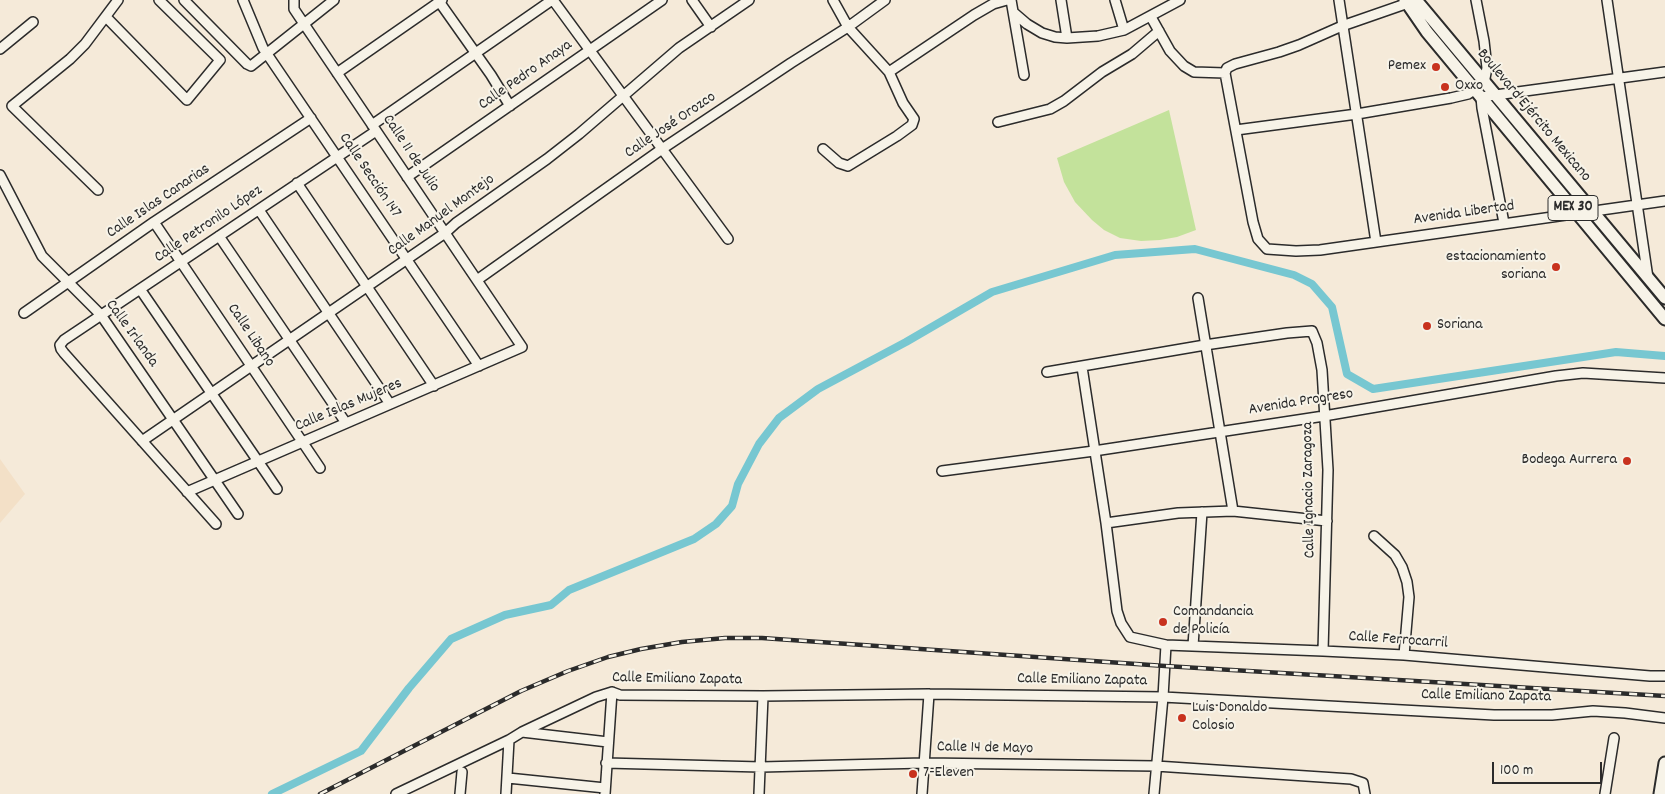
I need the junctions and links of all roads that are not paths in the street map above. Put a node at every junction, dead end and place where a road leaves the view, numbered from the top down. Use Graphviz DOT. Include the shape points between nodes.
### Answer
graph roads {
  1 [pos="118,0"];
  2 [pos="159,0"];
  3 [pos="184,0"];
  4 [pos="243,0"];
  5 [pos="294,0"];
  6 [pos="334,0"];
  7 [pos="553,0"];
  8 [pos="662,0"];
  9 [pos="692,0"];
  10 [pos="748,0"];
  11 [pos="833,0"];
  12 [pos="885,0"];
  13 [pos="1007,0"];
  14 [pos="1011,0"];
  15 [pos="1061,0"];
  16 [pos="1115,0"];
  17 [pos="1180,0"];
  18 [pos="1338,0"];
  19 [pos="1476,0"];
  20 [pos="1607,0"];
  21 [pos="440,1"];
  22 [pos="1412,1"];
  23 [pos="1170,3"];
  24 [pos="1013,12"];
  25 [pos="106,17"];
  26 [pos="1151,17"];
  27 [pos="33,22"];
  28 [pos="304,23"];
  29 [pos="710,26"];
  30 [pos="1342,26"];
  31 [pos="848,27"];
  32 [pos="1124,30"];
  33 [pos="1159,31"];
  34 [pos="1067,38"];
  35 [pos="0,49"];
  36 [pos="589,50"];
  37 [pos="267,53"];
  38 [pos="476,54"];
  39 [pos="888,72"];
  40 [pos="1665,72"];
  41 [pos="338,73"];
  42 [pos="1225,73"];
  43 [pos="1024,75"];
  44 [pos="1620,78"];
  45 [pos="1480,90"];
  46 [pos="1495,95"];
  47 [pos="624,97"];
  48 [pos="510,106"];
  49 [pos="1357,114"];
  50 [pos="311,118"];
  51 [pos="998,122"];
  52 [pos="374,128"];
  53 [pos="1236,130"];
  54 [pos="662,149"];
  55 [pos="823,149"];
  56 [pos="337,156"];
  57 [pos="0,175"];
  58 [pos="407,177"];
  59 [pos="297,184"];
  60 [pos="98,190"];
  61 [pos="1665,201"];
  62 [pos="1638,204"];
  63 [pos="258,210"];
  64 [pos="1592,211"];
  65 [pos="1577,212"];
  66 [pos="154,222"];
  67 [pos="1504,223"];
  68 [pos="445,233"];
  69 [pos="219,236"];
  70 [pos="728,239"];
  71 [pos="1376,242"];
  72 [pos="408,260"];
  73 [pos="181,262"];
  74 [pos="1648,278"];
  75 [pos="477,280"];
  76 [pos="68,281"];
  77 [pos="368,287"];
  78 [pos="140,289"];
  79 [pos="1198,298"];
  80 [pos="1665,298"];
  81 [pos="24,312"];
  82 [pos="329,314"];
  83 [pos="101,315"];
  84 [pos="1665,318"];
  85 [pos="290,340"];
  86 [pos="1205,346"];
  87 [pos="522,347"];
  88 [pos="252,366"];
  89 [pos="479,366"];
  90 [pos="1082,367"];
  91 [pos="1047,372"];
  92 [pos="1665,378"];
  93 [pos="434,386"];
  94 [pos="212,394"];
  95 [pos="390,404"];
  96 [pos="1324,416"];
  97 [pos="173,420"];
  98 [pos="346,423"];
  99 [pos="1221,431"];
  100 [pos="142,441"];
  101 [pos="303,442"];
  102 [pos="1094,452"];
  103 [pos="258,462"];
  104 [pos="320,468"];
  105 [pos="942,471"];
  106 [pos="214,480"];
  107 [pos="277,489"];
  108 [pos="187,492"];
  109 [pos="1233,511"];
  110 [pos="1202,512"];
  111 [pos="238,514"];
  112 [pos="1327,521"];
  113 [pos="1106,523"];
  114 [pos="216,524"];
  115 [pos="1374,536"];
  116 [pos="1166,645"];
  117 [pos="1193,646"];
  118 [pos="1323,651"];
  119 [pos="1404,655"];
  120 [pos="1665,676"];
  121 [pos="612,692"];
  122 [pos="929,694"];
  123 [pos="763,696"];
  124 [pos="1163,697"];
  125 [pos="1665,718"];
  126 [pos="522,732"];
  127 [pos="1614,738"];
  128 [pos="509,740"];
  129 [pos="608,742"];
  130 [pos="606,763"];
  131 [pos="924,763"];
  132 [pos="1665,763"];
  133 [pos="1156,766"];
  134 [pos="761,767"];
  135 [pos="462,772"];
  136 [pos="508,778"];
  137 [pos="605,791"];
  138 [pos="396,794"];
  139 [pos="460,794"];
  140 [pos="506,794"];
  141 [pos="759,794"];
  142 [pos="922,794"];
  143 [pos="1154,794"];
  144 [pos="1366,794"];
  145 [pos="1605,794"];
  146 [pos="1660,794"];
  1 -- 25 [label="street"];
  2 -- 25 [label="street" via="220,60 187,100"];
  3 -- 37 [label="street" via="247,64 251,66"];
  4 -- 37 [label="street, Calle Sección 147"];
  5 -- 28 [label="street, Calle 11 de Julio" via="294,9"];
  6 -- 28 [label="street"];
  7 -- 36 [label="street"];
  7 -- 38 [label="street, Calle Petronilo López"];
  8 -- 36 [label="street, Calle Pedro Anaya"];
  9 -- 29 [label="street"];
  10 -- 29 [label="street, Calle Manuel Montejo"];
  11 -- 31 [label="street"];
  12 -- 31 [label="street, Calle José Orozco"];
  13 -- 39 [label="street" via="974,15"];
  14 -- 24 [label="street"];
  15 -- 34 [label="street"];
  16 -- 32 [label="street"];
  17 -- 23 [label="street"];
  18 -- 30 [label="street"];
  19 -- 45 [label="street" via="1486,58"];
  20 -- 44 [label="street"];
  21 -- 38 [label="street"];
  21 -- 41 [label="street"];
  22 -- 30 [label="street"];
  22 -- 45 [label="main road, Boulevard Ejército Mexicano / MEX 30" via="1427,32"];
  23 -- 26 [label="street"];
  24 -- 34 [label="street" via="1042,32"];
  24 -- 43 [label="street"];
  25 -- 60 [label="street" via="70,59 12,106"];
  26 -- 32 [label="street"];
  26 -- 33 [label="street"];
  27 -- 35 [label="street"];
  28 -- 37 [label="street"];
  28 -- 41 [label="street, Calle 11 de Julio"];
  29 -- 47 [label="street, Calle Manuel Montejo" via="679,48"];
  30 -- 42 [label="street" via="1299,45 1235,64"];
  30 -- 49 [label="street"];
  31 -- 39 [label="street"];
  31 -- 54 [label="street, Calle José Orozco"];
  32 -- 34 [label="street"];
  33 -- 42 [label="street" via="1170,51 1184,66 1194,72"];
  33 -- 51 [label="street" via="1132,54 1050,110"];
  36 -- 47 [label="street"];
  36 -- 48 [label="street, Calle Pedro Anaya"];
  37 -- 50 [label="street, Calle Sección 147"];
  38 -- 48 [label="street"];
  38 -- 52 [label="street, Calle Petronilo López"];
  39 -- 55 [label="street" via="914,119 912,125 848,166 839,163"];
  40 -- 44 [label="street"];
  41 -- 52 [label="street, Calle 11 de Julio"];
  42 -- 53 [label="street"];
  44 -- 46 [label="street"];
  44 -- 62 [label="street"];
  45 -- 46 [label="main road, Boulevard Ejército Mexicano / MEX 30"];
  45 -- 49 [label="street"];
  45 -- 65 [label="main road, Boulevard Ejército Mexicano / MEX 30"];
  45 -- 67 [label="street"];
  46 -- 64 [label="main road, Boulevard Ejército Mexicano / MEX 30"];
  47 -- 54 [label="street"];
  47 -- 68 [label="street, Calle Manuel Montejo" via="547,159"];
  48 -- 58 [label="street, Calle Pedro Anaya"];
  49 -- 53 [label="street"];
  49 -- 71 [label="street"];
  50 -- 56 [label="street, Calle Sección 147"];
  50 -- 66 [label="street, Calle Islas Canarias"];
  52 -- 56 [label="street, Calle Petronilo López"];
  52 -- 58 [label="street, Calle 11 de Julio"];
  53 -- 71 [label="street, Avenida Libertad" via="1253,222 1258,239 1267,249 1320,250"];
  54 -- 70 [label="street"];
  54 -- 75 [label="street, Calle José Orozco"];
  56 -- 59 [label="street, Calle Petronilo López"];
  56 -- 72 [label="street, Calle Sección 147"];
  57 -- 76 [label="street, Calle Irlanda" via="42,256"];
  58 -- 68 [label="street, Calle 11 de Julio"];
  59 -- 63 [label="street, Calle Petronilo López"];
  59 -- 77 [label="street"];
  61 -- 62 [label="street, Avenida Libertad"];
  62 -- 64 [label="street, Avenida Libertad"];
  62 -- 74 [label="street"];
  63 -- 69 [label="street, Calle Petronilo López"];
  63 -- 82 [label="street"];
  64 -- 65 [label="street, Avenida Libertad"];
  64 -- 74 [label="main road, Boulevard Ejército Mexicano / MEX 30"];
  65 -- 67 [label="street, Avenida Libertad"];
  65 -- 84 [label="main road, Boulevard Ejército Mexicano / MEX 30"];
  66 -- 73 [label="street, Calle Libano"];
  66 -- 76 [label="street, Calle Islas Canarias"];
  67 -- 71 [label="street, Avenida Libertad"];
  68 -- 72 [label="street, Calle Manuel Montejo"];
  68 -- 75 [label="street, Calle 11 de Julio"];
  69 -- 73 [label="street, Calle Petronilo López"];
  69 -- 85 [label="street"];
  72 -- 77 [label="street, Calle Manuel Montejo"];
  72 -- 89 [label="street, Calle Sección 147"];
  73 -- 78 [label="street, Calle Petronilo López"];
  73 -- 88 [label="street, Calle Libano"];
  74 -- 80 [label="main road, Boulevard Ejército Mexicano / MEX 30"];
  75 -- 87 [label="street, Calle 11 de Julio"];
  76 -- 81 [label="street, Calle Islas Canarias"];
  76 -- 83 [label="street, Calle Irlanda"];
  77 -- 82 [label="street, Calle Manuel Montejo"];
  77 -- 93 [label="street"];
  78 -- 83 [label="street, Calle Petronilo López"];
  78 -- 94 [label="street"];
  79 -- 86 [label="street"];
  82 -- 85 [label="street, Calle Manuel Montejo"];
  82 -- 95 [label="street"];
  83 -- 97 [label="street, Calle Irlanda"];
  83 -- 100 [label="street, Calle Petronilo López" via="64,340 60,349"];
  85 -- 88 [label="street, Calle Manuel Montejo"];
  85 -- 98 [label="street"];
  86 -- 90 [label="street"];
  86 -- 96 [label="street, Calle Ignacio Zaragoza" via="1312,331 1322,370"];
  86 -- 99 [label="street"];
  87 -- 89 [label="street, Calle Islas Mujeres"];
  88 -- 94 [label="street, Calle Manuel Montejo"];
  88 -- 101 [label="street, Calle Libano"];
  89 -- 93 [label="street, Calle Islas Mujeres"];
  90 -- 91 [label="street"];
  90 -- 102 [label="street"];
  92 -- 96 [label="street, Avenida Progreso" via="1583,373 1556,376"];
  93 -- 95 [label="street, Calle Islas Mujeres"];
  94 -- 97 [label="street, Calle Manuel Montejo"];
  94 -- 103 [label="street"];
  95 -- 98 [label="street, Calle Islas Mujeres"];
  96 -- 99 [label="street, Avenida Progreso"];
  96 -- 112 [label="street, Calle Ignacio Zaragoza"];
  97 -- 100 [label="street, Calle Manuel Montejo"];
  97 -- 106 [label="street, Calle Irlanda"];
  98 -- 101 [label="street, Calle Islas Mujeres"];
  99 -- 102 [label="street, Avenida Progreso"];
  99 -- 109 [label="street"];
  100 -- 108 [label="street"];
  101 -- 103 [label="street, Calle Islas Mujeres"];
  101 -- 104 [label="street, Calle Libano"];
  102 -- 105 [label="street, Avenida Progreso"];
  102 -- 113 [label="street"];
  103 -- 106 [label="street, Calle Islas Mujeres"];
  103 -- 107 [label="street"];
  106 -- 108 [label="street, Calle Islas Mujeres"];
  106 -- 111 [label="street, Calle Irlanda"];
  108 -- 114 [label="street"];
  109 -- 110 [label="street"];
  109 -- 112 [label="street"];
  110 -- 113 [label="street"];
  110 -- 117 [label="street"];
  112 -- 118 [label="street, Calle Ignacio Zaragoza"];
  113 -- 116 [label="street, Calle Ferrocarril" via="1121,623 1130,637"];
  115 -- 119 [label="street" via="1395,555 1407,582"];
  116 -- 117 [label="street, Calle Ferrocarril"];
  116 -- 124 [label="street"];
  117 -- 118 [label="street, Calle Ferrocarril"];
  118 -- 119 [label="street, Calle Ferrocarril"];
  119 -- 120 [label="street, Calle Ferrocarril"];
  121 -- 123 [label="street, Calle Emiliano Zapata"];
  121 -- 126 [label="street, Calle Emiliano Zapata"];
  121 -- 129 [label="street"];
  122 -- 123 [label="street, Calle Emiliano Zapata"];
  122 -- 124 [label="street, Calle Emiliano Zapata"];
  122 -- 131 [label="street"];
  123 -- 134 [label="street"];
  124 -- 125 [label="street, Calle Emiliano Zapata" via="1484,714 1594,712"];
  124 -- 133 [label="street"];
  126 -- 128 [label="street, Calle Emiliano Zapata"];
  126 -- 129 [label="street"];
  127 -- 145 [label="street"];
  128 -- 136 [label="street"];
  128 -- 138 [label="street, Calle Emiliano Zapata"];
  129 -- 130 [label="street"];
  130 -- 134 [label="street, Calle 14 de Mayo"];
  130 -- 137 [label="street"];
  131 -- 133 [label="street, Calle 14 de Mayo"];
  131 -- 134 [label="street, Calle 14 de Mayo"];
  131 -- 142 [label="street"];
  132 -- 146 [label="main road"];
  133 -- 143 [label="street"];
  133 -- 144 [label="street, Calle 14 de Mayo" via="1341,778 1363,783"];
  134 -- 141 [label="street"];
  135 -- 139 [label="street"];
  136 -- 137 [label="street"];
  136 -- 140 [label="street"];
}
